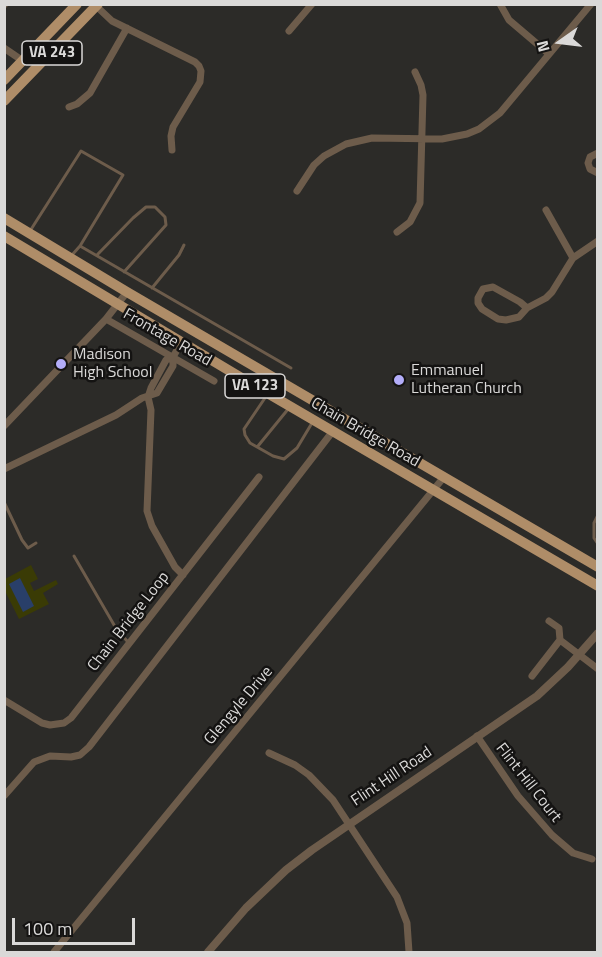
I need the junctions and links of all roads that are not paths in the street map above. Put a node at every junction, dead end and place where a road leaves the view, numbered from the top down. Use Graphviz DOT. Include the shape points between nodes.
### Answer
graph roads {
  1 [pos="77,4"];
  2 [pos="312,4"];
  3 [pos="500,4"];
  4 [pos="591,4"];
  5 [pos="96,5"];
  6 [pos="127,28"];
  7 [pos="289,32"];
  8 [pos="4,48"];
  9 [pos="549,54"];
  10 [pos="23,61"];
  11 [pos="415,72"];
  12 [pos="4,80"];
  13 [pos="4,101"];
  14 [pos="69,107"];
  15 [pos="422,139"];
  16 [pos="172,150"];
  17 [pos="597,153"];
  18 [pos="597,173"];
  19 [pos="297,191"];
  20 [pos="546,210"];
  21 [pos="4,218"];
  22 [pos="397,232"];
  23 [pos="29,233"];
  24 [pos="5,237"];
  25 [pos="597,241"];
  26 [pos="184,245"];
  27 [pos="80,246"];
  28 [pos="97,255"];
  29 [pos="70,258"];
  30 [pos="573,258"];
  31 [pos="124,272"];
  32 [pos="152,288"];
  33 [pos="127,292"];
  34 [pos="118,305"];
  35 [pos="527,308"];
  36 [pos="106,319"];
  37 [pos="181,343"];
  38 [pos="173,357"];
  39 [pos="291,368"];
  40 [pos="214,381"];
  41 [pos="268,393"];
  42 [pos="148,397"];
  43 [pos="291,407"];
  44 [pos="314,420"];
  45 [pos="4,426"];
  46 [pos="333,431"];
  47 [pos="258,446"];
  48 [pos="4,469"];
  49 [pos="260,477"];
  50 [pos="444,477"];
  51 [pos="434,490"];
  52 [pos="4,501"];
  53 [pos="597,515"];
  54 [pos="36,543"];
  55 [pos="597,544"];
  56 [pos="74,556"];
  57 [pos="597,567"];
  58 [pos="183,575"];
  59 [pos="596,586"];
  60 [pos="549,621"];
  61 [pos="597,633"];
  62 [pos="560,640"];
  63 [pos="129,644"];
  64 [pos="580,654"];
  65 [pos="597,669"];
  66 [pos="532,676"];
  67 [pos="4,700"];
  68 [pos="477,736"];
  69 [pos="269,753"];
  70 [pos="4,796"];
  71 [pos="349,825"];
  72 [pos="592,859"];
  73 [pos="54,952"];
  74 [pos="208,952"];
  75 [pos="409,952"];
  1 -- 10 [label="main road, VA 243"];
  2 -- 7 [label="street"];
  3 -- 9 [label="street" via="509,20"];
  4 -- 9 [label="street"];
  5 -- 6 [label="street" via="112,21"];
  5 -- 13 [label="main road, VA 243"];
  6 -- 14 [label="street" via="90,93"];
  6 -- 16 [label="street" via="199,66 201,76 173,127"];
  8 -- 10 [label="street"];
  9 -- 15 [label="street" via="490,122 454,138"];
  10 -- 12 [label="main road, VA 243"];
  11 -- 15 [label="street" via="423,95"];
  15 -- 19 [label="street" via="372,138 346,144 314,165"];
  15 -- 22 [label="street" via="419,208 411,222"];
  17 -- 18 [label="street" via="588,164"];
  20 -- 30 [label="street"];
  21 -- 23 [label="main road, VA 123"];
  23 -- 27 [label="lane" via="81,151 123,175"];
  23 -- 29 [label="main road, VA 123"];
  24 -- 34 [label="main road, VA 123"];
  25 -- 30 [label="street"];
  26 -- 32 [label="lane"];
  27 -- 28 [label="lane"];
  27 -- 29 [label="lane"];
  28 -- 31 [label="lane"];
  28 -- 31 [label="lane" via="146,207 155,207 165,216 166,225"];
  29 -- 33 [label="main road, VA 123"];
  30 -- 35 [label="street" via="552,292"];
  31 -- 32 [label="lane"];
  32 -- 39 [label="lane"];
  33 -- 34 [label="street"];
  33 -- 50 [label="main road, Chain Bridge Road / VA 123"];
  34 -- 36 [label="street"];
  34 -- 37 [label="main road, Chain Bridge Road / VA 123"];
  35 -- 35 [label="street" via="519,317 506,321 482,309 478,298 483,289 493,287"];
  36 -- 38 [label="street, Frontage Road"];
  36 -- 45 [label="street"];
  37 -- 38 [label="street"];
  37 -- 41 [label="main road, Chain Bridge Road / VA 123"];
  38 -- 40 [label="street, Frontage Road"];
  38 -- 42 [label="street" via="173,366 157,393"];
  41 -- 43 [label="main road, Chain Bridge Road / VA 123"];
  41 -- 47 [label="lane" via="244,429 250,442"];
  42 -- 48 [label="street"];
  42 -- 58 [label="street, Chain Bridge Loop" via="151,410 147,511 174,567"];
  43 -- 44 [label="main road, Chain Bridge Road / VA 123"];
  43 -- 47 [label="lane"];
  44 -- 46 [label="main road, Chain Bridge Road / VA 123"];
  44 -- 47 [label="lane" via="288,458 273,456"];
  46 -- 51 [label="main road, Chain Bridge Road / VA 123"];
  46 -- 70 [label="street" via="89,747 71,758 50,756 34,762"];
  49 -- 58 [label="street"];
  50 -- 51 [label="street, Glengyle Drive"];
  50 -- 57 [label="main road, Chain Bridge Road / VA 123"];
  51 -- 59 [label="main road, Chain Bridge Road / VA 123"];
  51 -- 73 [label="street, Glengyle Drive"];
  52 -- 54 [label="lane" via="28,548"];
  53 -- 55 [label="lane"];
  56 -- 63 [label="lane"];
  58 -- 63 [label="street, Chain Bridge Loop"];
  60 -- 62 [label="street" via="559,628"];
  61 -- 64 [label="street, Flint Hill Road"];
  62 -- 64 [label="street"];
  62 -- 66 [label="street"];
  63 -- 67 [label="street, Chain Bridge Loop" via="64,723 42,723"];
  64 -- 65 [label="street"];
  64 -- 68 [label="street, Flint Hill Road" via="537,696"];
  68 -- 71 [label="street, Flint Hill Road"];
  68 -- 72 [label="street, Flint Hill Court" via="518,796 552,835 573,853"];
  69 -- 71 [label="street" via="309,775 333,800"];
  71 -- 74 [label="street, Flint Hill Road" via="267,887"];
  71 -- 75 [label="street" via="397,897 407,923"];
}
